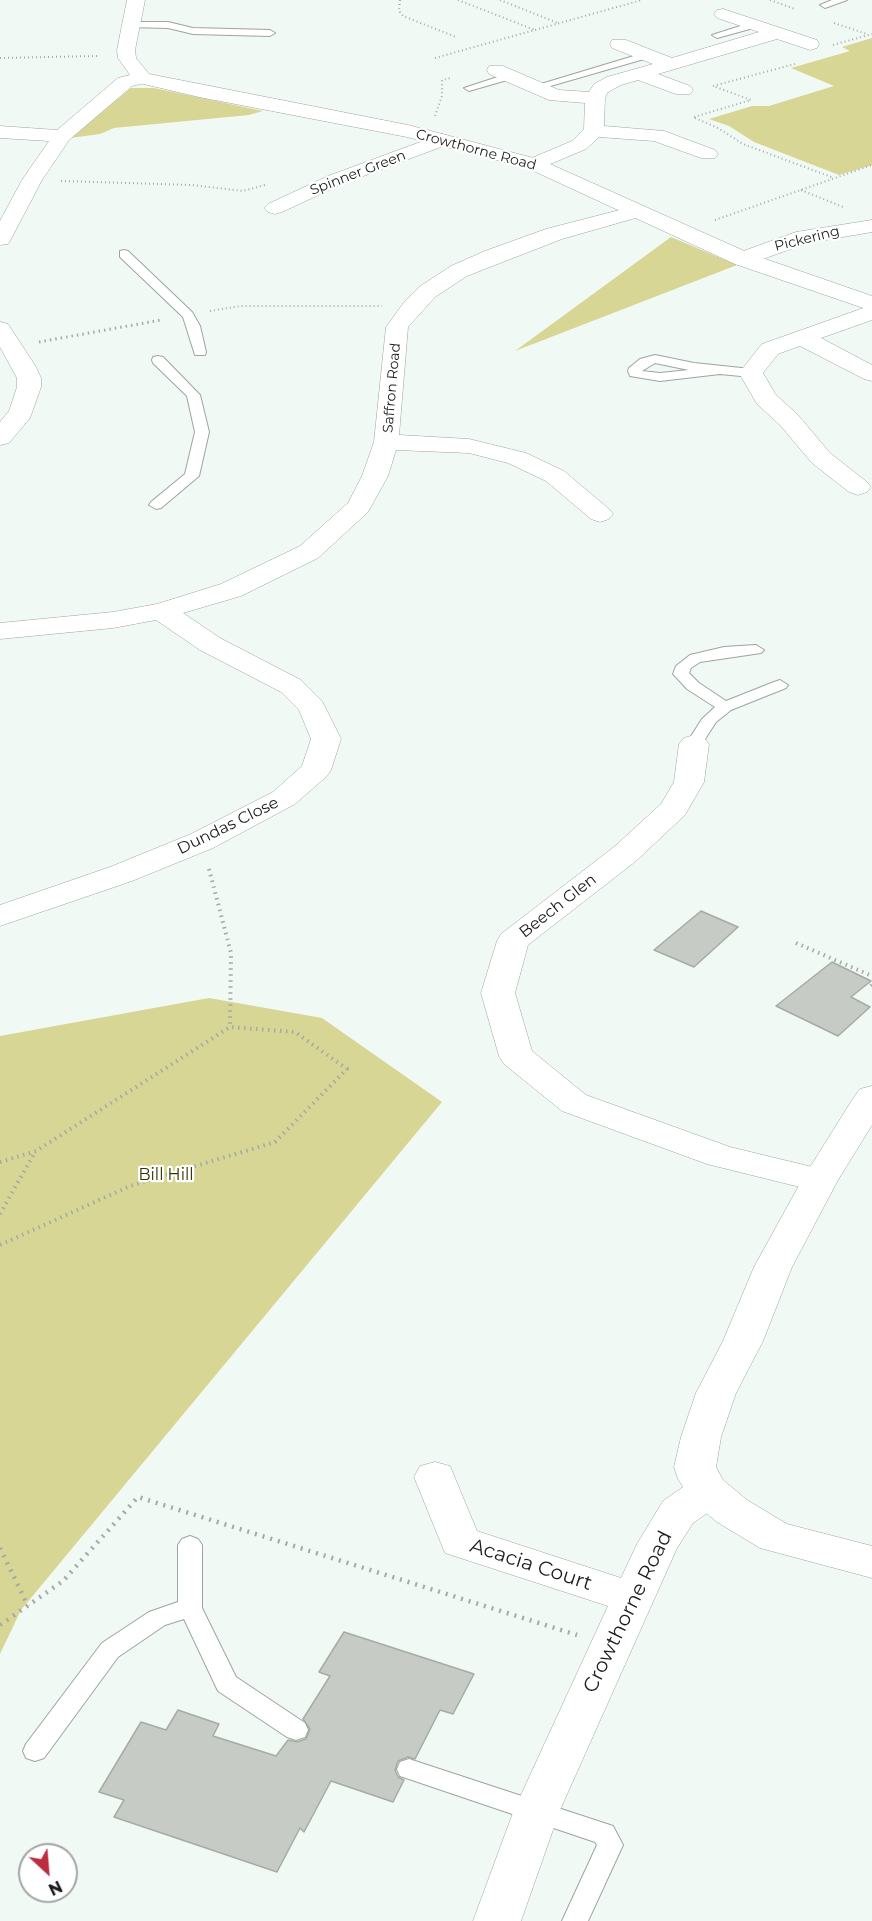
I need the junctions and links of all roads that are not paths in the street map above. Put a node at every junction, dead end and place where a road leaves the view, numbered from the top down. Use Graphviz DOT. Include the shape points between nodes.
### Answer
graph roads {
  1 [pos="136,0"];
  2 [pos="842,0"];
  3 [pos="825,5"];
  4 [pos="723,14"];
  5 [pos="131,25"];
  6 [pos="753,25"];
  7 [pos="270,33"];
  8 [pos="777,33"];
  9 [pos="717,35"];
  10 [pos="619,44"];
  11 [pos="810,44"];
  12 [pos="647,55"];
  13 [pos="671,64"];
  14 [pos="503,73"];
  15 [pos="640,74"];
  16 [pos="142,78"];
  17 [pos="536,87"];
  18 [pos="469,88"];
  19 [pos="683,90"];
  20 [pos="595,98"];
  21 [pos="594,131"];
  22 [pos="0,132"];
  23 [pos="62,136"];
  24 [pos="442,140"];
  25 [pos="708,154"];
  26 [pos="534,164"];
  27 [pos="275,208"];
  28 [pos="639,211"];
  29 [pos="872,226"];
  30 [pos="2,235"];
  31 [pos="124,254"];
  32 [pos="743,259"];
  33 [pos="872,304"];
  34 [pos="872,312"];
  35 [pos="0,329"];
  36 [pos="802,338"];
  37 [pos="200,352"];
  38 [pos="158,360"];
  39 [pos="719,370"];
  40 [pos="752,373"];
  41 [pos="872,374"];
  42 [pos="0,438"];
  43 [pos="387,442"];
  44 [pos="818,482"];
  45 [pos="156,505"];
  46 [pos="600,514"];
  47 [pos="161,611"];
  48 [pos="0,631"];
  49 [pos="756,650"];
  50 [pos="780,685"];
  51 [pos="725,707"];
  52 [pos="694,744"];
  53 [pos="0,916"];
  54 [pos="872,1097"];
  55 [pos="820,1180"];
  56 [pos="435,1477"];
  57 [pos="708,1491"];
  58 [pos="190,1545"];
  59 [pos="872,1562"];
  60 [pos="633,1598"];
  61 [pos="190,1608"];
  62 [pos="296,1730"];
  63 [pos="35,1751"];
  64 [pos="410,1769"];
  65 [pos="537,1810"];
  66 [pos="500,1920"];
  67 [pos="575,1921"];
  1 -- 5 [label="street"];
  2 -- 3 [label="lane"];
  4 -- 6 [label="street"];
  5 -- 7 [label="lane"];
  5 -- 16 [label="street" via="127,58"];
  6 -- 8 [label="street"];
  6 -- 9 [label="lane"];
  8 -- 11 [label="street"];
  8 -- 13 [label="street"];
  10 -- 12 [label="street"];
  12 -- 13 [label="street"];
  12 -- 17 [label="lane"];
  13 -- 15 [label="street"];
  14 -- 17 [label="street"];
  14 -- 18 [label="lane"];
  15 -- 19 [label="street"];
  15 -- 20 [label="street" via="614,81"];
  16 -- 23 [label="street" via="125,82"];
  16 -- 24 [label="street, Crowthorne Road"];
  17 -- 20 [label="street" via="556,96"];
  20 -- 21 [label="street"];
  21 -- 25 [label="street" via="657,135"];
  21 -- 26 [label="street" via="579,145"];
  22 -- 23 [label="street"];
  23 -- 30 [label="street"];
  24 -- 26 [label="street, Crowthorne Road"];
  24 -- 27 [label="street, Spinner Green" via="334,180"];
  26 -- 28 [label="street, Crowthorne Road"];
  28 -- 32 [label="street, Crowthorne Road"];
  28 -- 43 [label="street, Saffron Road" via="554,234 493,256 459,271 427,292 397,327"];
  29 -- 32 [label="street, Pickering" via="804,237"];
  31 -- 37 [label="lane" via="188,315"];
  32 -- 33 [label="street, Crowthorne Road"];
  34 -- 36 [label="street"];
  35 -- 42 [label="street" via="29,378 21,413"];
  36 -- 40 [label="street" via="770,349"];
  36 -- 41 [label="street"];
  38 -- 45 [label="lane" via="193,395 202,432 192,476"];
  39 -- 39 [label="lane" via="655,360 634,371 660,377"];
  39 -- 40 [label="lane"];
  40 -- 44 [label="street" via="766,399 822,458 851,482"];
  43 -- 46 [label="street" via="469,446 517,458 555,476"];
  43 -- 47 [label="street, Saffron Road" via="359,507 309,552 231,590"];
  47 -- 48 [label="street, Saffron Road" via="113,620"];
  47 -- 53 [label="street, Dundas Close" via="210,644 291,686 312,707 326,739 316,770 284,798 202,842"];
  49 -- 51 [label="lane" via="724,651 695,658 684,666 681,674 693,686"];
  50 -- 51 [label="lane"];
  51 -- 52 [label="lane" via="710,719"];
  52 -- 55 [label="street, Beech Glen" via="689,782 674,809 625,854 513,941 498,993 516,1056 574,1103 720,1156"];
  54 -- 55 [label="street"];
  55 -- 57 [label="street" via="773,1267 716,1393 695,1467"];
  56 -- 60 [label="street, Acacia Court" via="460,1542"];
  57 -- 59 [label="street" via="775,1537"];
  57 -- 60 [label="street, Crowthorne Road" via="678,1512"];
  58 -- 61 [label="lane"];
  60 -- 65 [label="street, Crowthorne Road"];
  61 -- 62 [label="lane" via="227,1684"];
  61 -- 63 [label="lane" via="157,1618 110,1650"];
  64 -- 65 [label="lane"];
  65 -- 66 [label="street, Crowthorne Road"];
  65 -- 67 [label="lane" via="604,1834 610,1845"];
}
